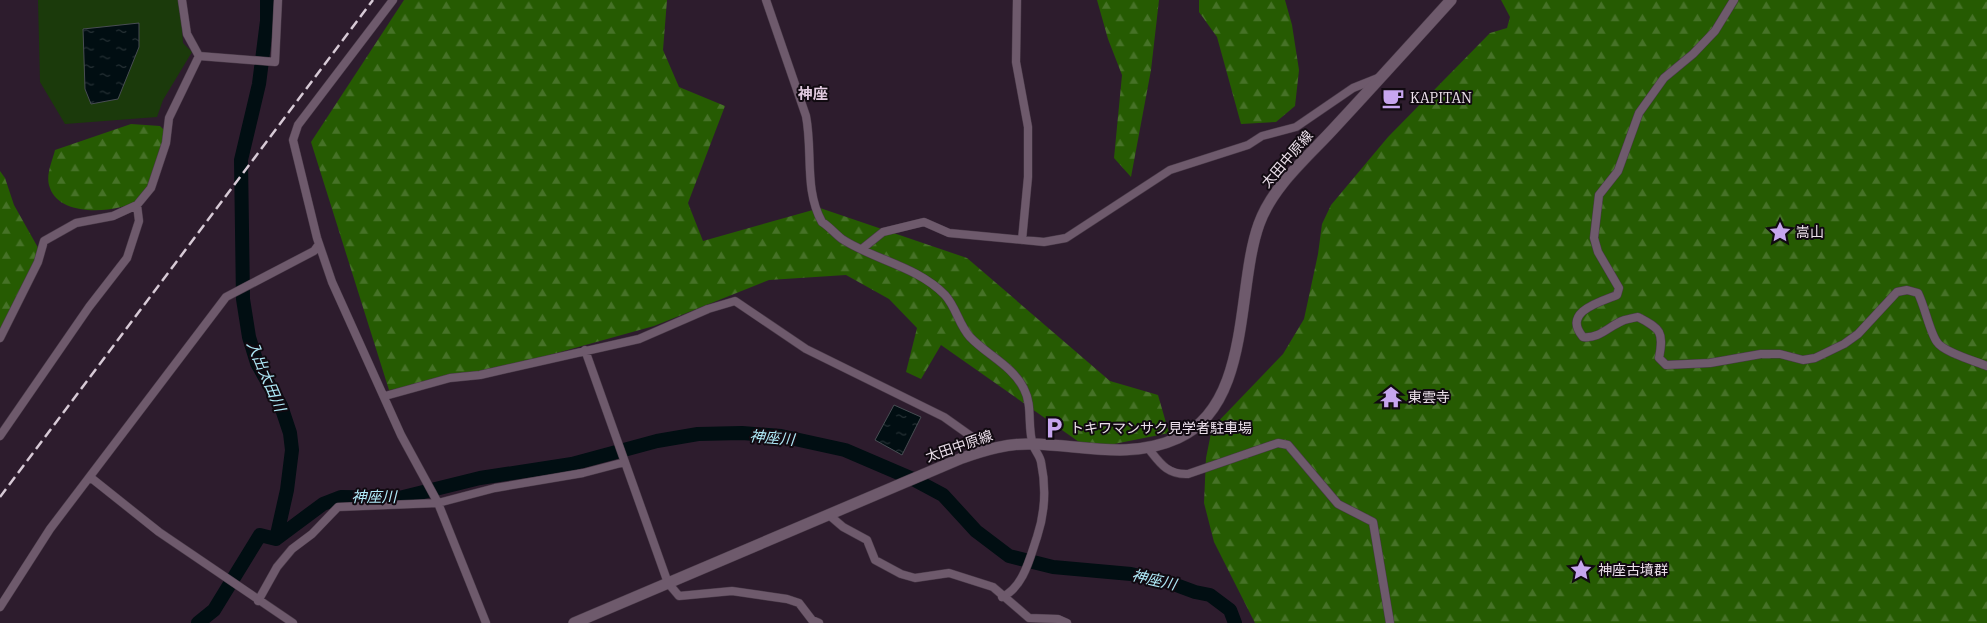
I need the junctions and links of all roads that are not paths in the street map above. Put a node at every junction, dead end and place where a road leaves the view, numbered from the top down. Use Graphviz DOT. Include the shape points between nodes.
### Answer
graph roads {
  1 [pos="182,0"];
  2 [pos="278,0"];
  3 [pos="393,0"];
  4 [pos="766,0"];
  5 [pos="1017,0"];
  6 [pos="1451,0"];
  7 [pos="1734,0"];
  8 [pos="199,56"];
  9 [pos="1380,77"];
  10 [pos="137,205"];
  11 [pos="1022,240"];
  12 [pos="319,244"];
  13 [pos="863,248"];
  14 [pos="0,338"];
  15 [pos="585,350"];
  16 [pos="1987,366"];
  17 [pos="384,396"];
  18 [pos="0,436"];
  19 [pos="1032,444"];
  20 [pos="1148,448"];
  21 [pos="989,449"];
  22 [pos="625,462"];
  23 [pos="90,477"];
  24 [pos="438,504"];
  25 [pos="829,515"];
  26 [pos="668,583"];
  27 [pos="1002,596"];
  28 [pos="258,601"];
  29 [pos="0,607"];
  30 [pos="1031,620"];
  31 [pos="293,623"];
  32 [pos="486,623"];
  33 [pos="574,623"];
  34 [pos="819,623"];
  35 [pos="1066,623"];
  36 [pos="1390,623"];
  1 -- 8 [label="street" via="187,34"];
  2 -- 8 [label="street" via="275,62"];
  3 -- 12 [label="street" via="298,124 293,140"];
  4 -- 13 [label="street" via="810,132 811,193 817,213 822,222 841,238"];
  5 -- 11 [label="street" via="1016,62 1028,127 1028,177"];
  6 -- 9 [label="main road, 太田中原線"];
  7 -- 16 [label="street" via="1715,31 1664,78 1639,113 1618,171 1599,195 1594,238 1598,252 1619,288 1617,295 1592,305 1580,314 1576,322 1582,337 1599,335 1621,321 1638,317 1660,332 1659,358 1666,365 1710,364 1761,354 1780,354 1803,360 1844,344 1897,292 1907,290 1918,293 1937,342"];
  8 -- 10 [label="street" via="169,118 166,143 151,188"];
  9 -- 11 [label="street" via="1353,88 1296,127 1170,170 1072,235 1044,242"];
  9 -- 20 [label="main road, 太田中原線" via="1267,206 1254,243 1236,351 1226,384 1212,411 1179,438"];
  10 -- 14 [label="street" via="113,216 76,223 44,241 38,262"];
  10 -- 18 [label="street" via="139,221 127,258"];
  11 -- 13 [label="street" via="949,233 924,222 883,232"];
  12 -- 17 [label="street" via="332,282"];
  12 -- 23 [label="street" via="314,251 226,297"];
  13 -- 19 [label="street" via="928,281 944,294 970,336 1014,375 1028,399"];
  15 -- 17 [label="street" via="499,371 450,378"];
  15 -- 21 [label="street" via="639,339 735,301 806,349 944,417"];
  15 -- 22 [label="street"];
  17 -- 24 [label="street"];
  19 -- 20 [label="main road, 太田中原線" via="1123,452"];
  19 -- 21 [label="main road, 太田中原線"];
  19 -- 27 [label="street" via="1041,460 1044,489 1042,522 1019,583"];
  20 -- 36 [label="street" via="1167,471 1178,475 1278,443 1288,445 1338,504 1372,522"];
  21 -- 25 [label="main road, 太田中原線"];
  22 -- 24 [label="street" via="583,473 495,488"];
  22 -- 26 [label="street"];
  23 -- 28 [label="street" via="158,532"];
  23 -- 29 [label="street" via="50,529"];
  24 -- 28 [label="street" via="338,507 292,549 277,567"];
  24 -- 32 [label="street"];
  25 -- 26 [label="main road, 太田中原線"];
  25 -- 27 [label="street" via="843,528 868,540 875,560 901,574 915,578 949,573 993,587"];
  26 -- 33 [label="main road, 太田中原線"];
  26 -- 34 [label="street" via="679,596 732,591 787,599 799,603 812,620"];
  27 -- 30 [label="street"];
  28 -- 31 [label="street"];
  30 -- 35 [label="street" via="1058,619"];
}
